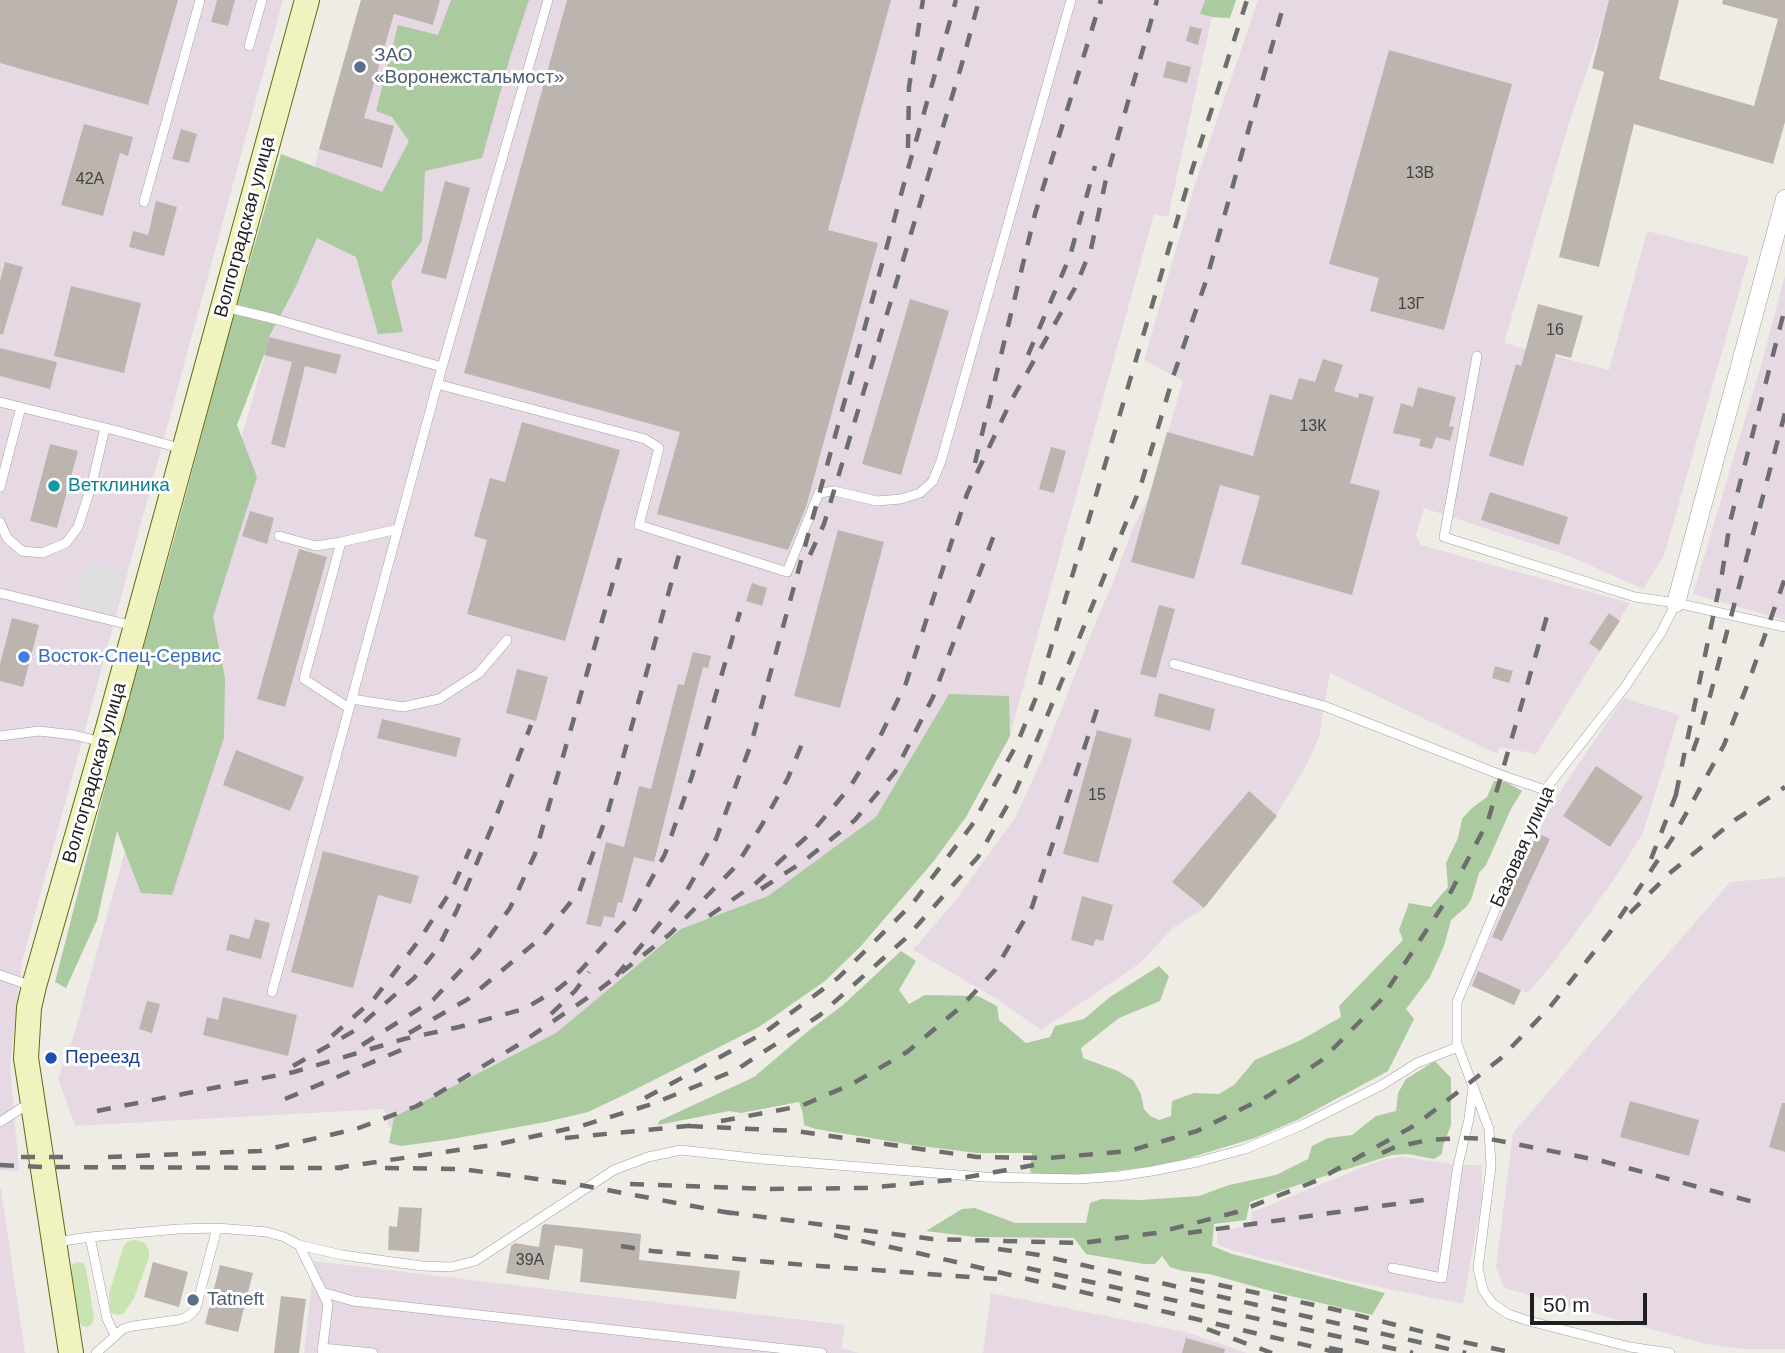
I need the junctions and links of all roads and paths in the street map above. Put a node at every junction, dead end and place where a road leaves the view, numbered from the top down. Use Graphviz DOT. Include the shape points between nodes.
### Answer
graph roads {
  1 [pos="200,0"];
  2 [pos="262,0"];
  3 [pos="307,0"];
  4 [pos="548,0"];
  5 [pos="1071,0"];
  6 [pos="249,46"];
  7 [pos="1785,199"];
  8 [pos="144,202"];
  9 [pos="223,306"];
  10 [pos="1477,356"];
  11 [pos="442,367"];
  12 [pos="437,384"];
  13 [pos="0,402"];
  14 [pos="21,407"];
  15 [pos="105,428"];
  16 [pos="184,450"];
  17 [pos="0,486"];
  18 [pos="0,522"];
  19 [pos="398,529"];
  20 [pos="279,536"];
  21 [pos="341,542"];
  22 [pos="0,593"];
  23 [pos="1676,603"];
  24 [pos="136,626"];
  25 [pos="1785,627"];
  26 [pos="507,640"];
  27 [pos="1174,664"];
  28 [pos="351,704"];
  29 [pos="0,736"];
  30 [pos="104,742"];
  31 [pos="1545,790"];
  32 [pos="0,975"];
  33 [pos="34,986"];
  34 [pos="272,992"];
  35 [pos="1458,1047"];
  36 [pos="1473,1087"];
  37 [pos="33,1101"];
  38 [pos="0,1122"];
  39 [pos="217,1228"];
  40 [pos="90,1237"];
  41 [pos="54,1242"];
  42 [pos="299,1245"];
  43 [pos="1392,1268"];
  44 [pos="322,1292"];
  45 [pos="115,1335"];
  46 [pos="322,1350"];
  47 [pos="71,1353"];
  48 [pos="96,1353"];
  49 [pos="373,1353"];
  50 [pos="822,1353"];
  51 [pos="1671,1353"];
  1 -- 8 [label="lane"];
  2 -- 6 [label="lane"];
  3 -- 9 [label="main road, Волгоградская улица"];
  4 -- 11 [label="lane"];
  5 -- 12 [label="lane" via="941,461 933,481 920,493 877,501 834,491 819,493 787,572 639,525 659,448 645,439"];
  7 -- 23 [label="street, Базовая улица"];
  9 -- 11 [label="lane"];
  9 -- 16 [label="main road, Волгоградская улица"];
  10 -- 23 [label="lane" via="1444,537 1635,597"];
  11 -- 12 [label="lane"];
  12 -- 19 [label="lane"];
  13 -- 14 [label="lane"];
  14 -- 15 [label="lane"];
  14 -- 17 [label="lane"];
  15 -- 16 [label="lane"];
  15 -- 18 [label="lane" via="78,527 66,542 41,553 22,551 7,538"];
  16 -- 24 [label="main road, Волгоградская улица"];
  19 -- 21 [label="lane"];
  19 -- 28 [label="lane"];
  20 -- 21 [label="lane" via="316,546"];
  21 -- 28 [label="lane" via="304,679"];
  22 -- 24 [label="lane"];
  23 -- 25 [label="lane"];
  23 -- 31 [label="lane, Базовая улица" via="1625,687"];
  24 -- 30 [label="main road, Волгоградская улица"];
  26 -- 28 [label="lane" via="479,673 439,699 403,707"];
  27 -- 31 [label="lane" via="1324,706"];
  28 -- 34 [label="lane"];
  29 -- 30 [label="lane" via="39,731"];
  30 -- 33 [label="main road, Волгоградская улица"];
  31 -- 35 [label="lane, Базовая улица" via="1457,1002"];
  32 -- 33 [label="lane"];
  33 -- 37 [label="main road, Волгоградская улица" via="26,1058"];
  35 -- 36 [label="lane, Базовая улица"];
  35 -- 42 [label="lane" via="1245,1149 1152,1171 1079,1179 984,1177 681,1150 614,1170 475,1261 451,1267 342,1255"];
  36 -- 43 [label="lane" via="1442,1278"];
  36 -- 51 [label="lane, Базовая улица" via="1489,1129 1492,1167 1478,1268 1483,1290 1492,1303 1529,1321 1630,1348"];
  37 -- 38 [label="lane"];
  37 -- 41 [label="main road, Волгоградская улица"];
  39 -- 40 [label="lane"];
  39 -- 42 [label="lane" via="267,1233"];
  39 -- 45 [label="lane" via="192,1313 177,1320 133,1326"];
  40 -- 41 [label="lane"];
  40 -- 45 [label="lane" via="107,1320"];
  41 -- 47 [label="main road, Волгоградская улица"];
  42 -- 44 [label="lane"];
  44 -- 46 [label="lane" via="328,1304"];
  44 -- 50 [label="lane" via="353,1301"];
  45 -- 48 [label="lane"];
  46 -- 49 [label="lane"];
}
